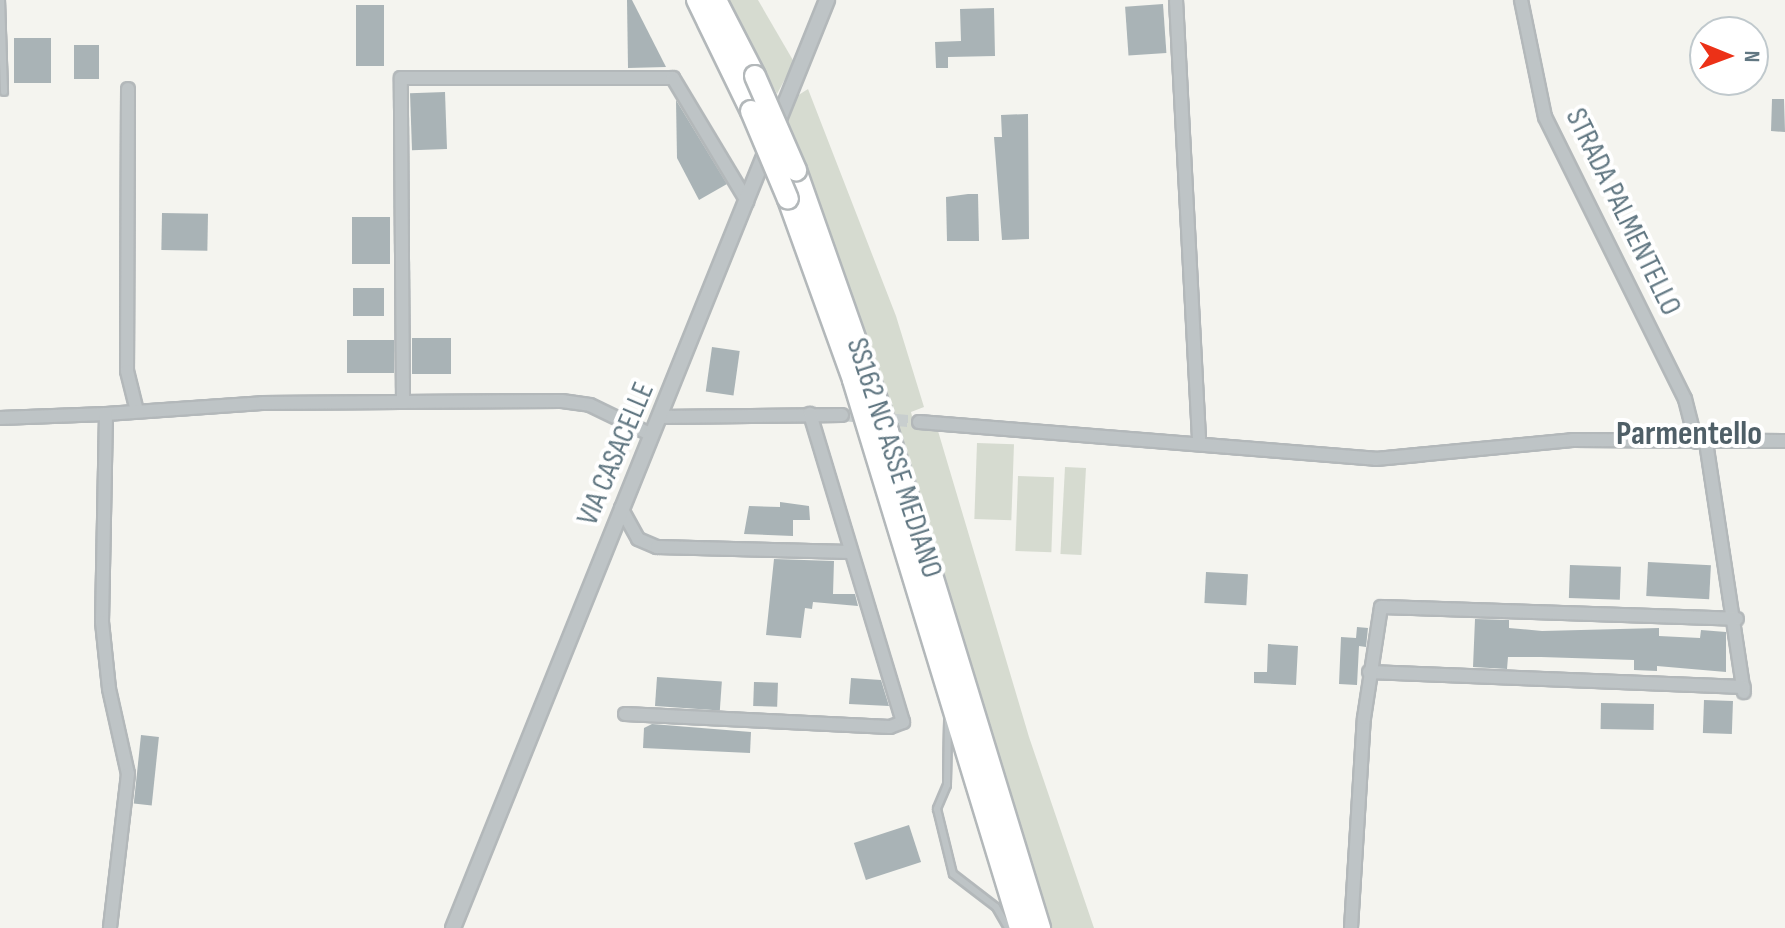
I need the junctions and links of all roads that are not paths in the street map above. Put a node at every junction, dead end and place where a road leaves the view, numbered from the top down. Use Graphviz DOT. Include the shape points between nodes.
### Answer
graph roads {
  1 [pos="1,0"];
  2 [pos="697,0"];
  3 [pos="716,0"];
  4 [pos="827,0"];
  5 [pos="1176,0"];
  6 [pos="1521,0"];
  7 [pos="128,89"];
  8 [pos="4,92"];
  9 [pos="747,201"];
  10 [pos="403,399"];
  11 [pos="136,408"];
  12 [pos="106,414"];
  13 [pos="810,414"];
  14 [pos="842,415"];
  15 [pos="660,417"];
  16 [pos="0,418"];
  17 [pos="919,422"];
  18 [pos="652,435"];
  19 [pos="1785,441"];
  20 [pos="1701,442"];
  21 [pos="1199,443"];
  22 [pos="621,508"];
  23 [pos="850,552"];
  24 [pos="1737,619"];
  25 [pos="1369,672"];
  26 [pos="946,690"];
  27 [pos="625,714"];
  28 [pos="110,928"];
  29 [pos="453,928"];
  30 [pos="1008,928"];
  31 [pos="1020,928"];
  32 [pos="1040,928"];
  33 [pos="1351,928"];
  1 -- 8 [label="lane"];
  2 -- 26 [label="highway, SS162 NC ASSE MEDIANO, bridge" via="788,199 857,394"];
  3 -- 32 [label="highway, SS162 NC ASSE MEDIANO, bridge" via="796,170 888,431"];
  4 -- 9 [label="street, VIA CASACELLE"];
  5 -- 21 [label="street"];
  6 -- 20 [label="street, STRADA PALMENTELLO" via="1545,117 1685,399"];
  7 -- 11 [label="street" via="127,371"];
  9 -- 10 [label="street" via="673,78 401,78"];
  9 -- 15 [label="street, VIA CASACELLE"];
  10 -- 11 [label="street"];
  10 -- 18 [label="street" via="590,405"];
  11 -- 12 [label="street"];
  12 -- 16 [label="street"];
  12 -- 28 [label="street" via="102,622 109,689 128,774"];
  13 -- 14 [label="street"];
  13 -- 15 [label="street"];
  13 -- 23 [label="street"];
  15 -- 18 [label="street, VIA CASACELLE"];
  17 -- 21 [label="street"];
  18 -- 22 [label="street, VIA CASACELLE"];
  19 -- 20 [label="street"];
  20 -- 21 [label="street" via="1572,440 1376,459"];
  20 -- 24 [label="street, STRADA PALMENTELLO"];
  22 -- 23 [label="street" via="638,539 657,547"];
  22 -- 29 [label="street, VIA CASACELLE"];
  23 -- 27 [label="street" via="902,714 899,725"];
  24 -- 25 [label="street" via="1391,605 1381,607 1376,618"];
  24 -- 25 [label="street, STRADA PALMENTELLO" via="1744,691"];
  25 -- 33 [label="street"];
  26 -- 30 [label="lane" via="950,753 947,785 937,809 953,874 996,907"];
  26 -- 31 [label="highway, SS162 NC ASSE MEDIANO"];
}
